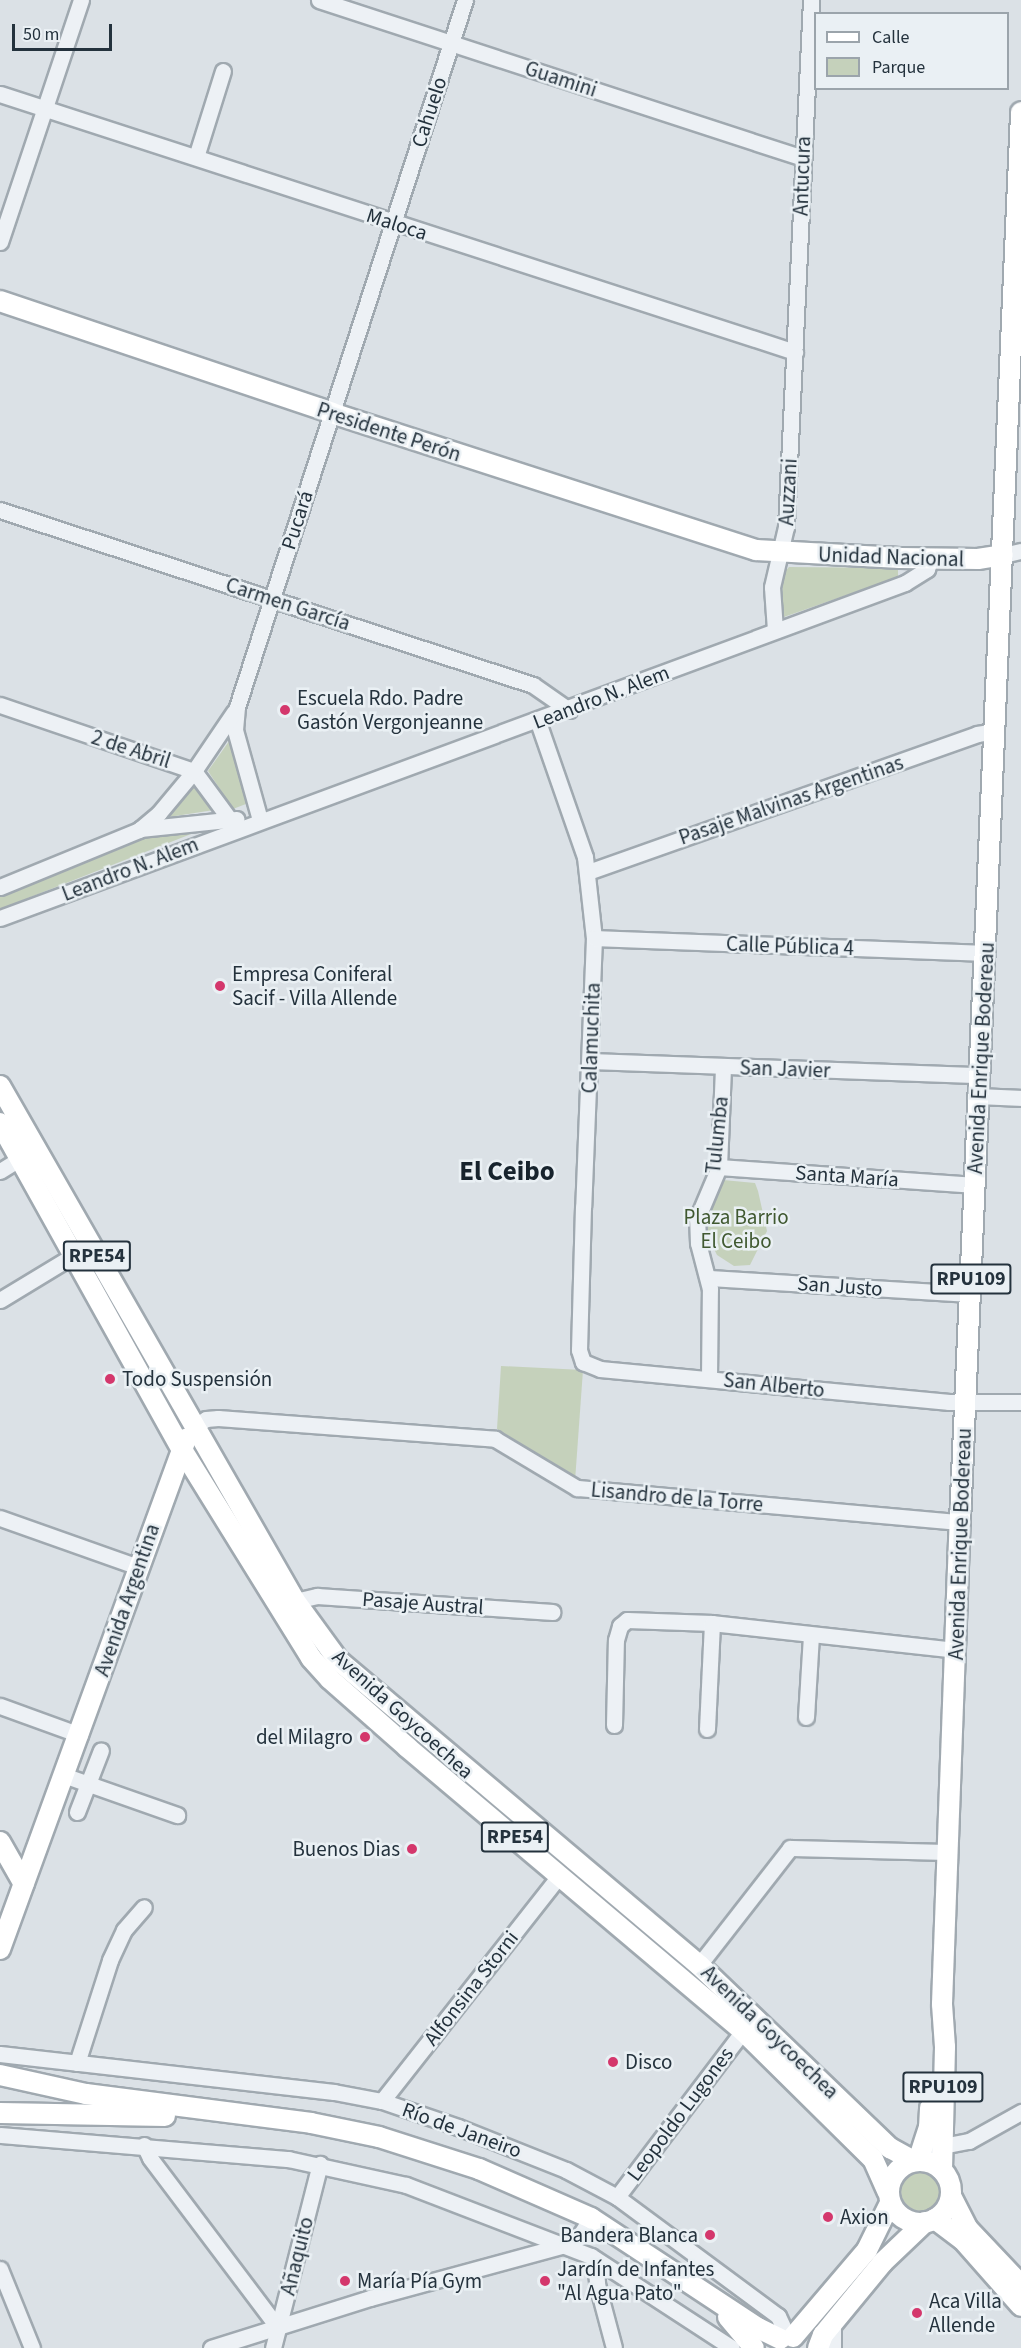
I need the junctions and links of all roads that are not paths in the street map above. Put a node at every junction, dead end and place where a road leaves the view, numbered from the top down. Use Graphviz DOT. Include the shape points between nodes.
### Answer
graph roads {
  1 [pos="81,0"];
  2 [pos="319,0"];
  3 [pos="465,0"];
  4 [pos="811,0"];
  5 [pos="451,44"];
  6 [pos="222,71"];
  7 [pos="0,94"];
  8 [pos="45,109"];
  9 [pos="1021,112"];
  10 [pos="196,157"];
  11 [pos="802,158"];
  12 [pos="1019,206"];
  13 [pos="393,224"];
  14 [pos="0,242"];
  15 [pos="0,301"];
  16 [pos="795,352"];
  17 [pos="332,413"];
  18 [pos="0,510"];
  19 [pos="780,553"];
  20 [pos="1012,553"];
  21 [pos="931,558"];
  22 [pos="272,598"];
  23 [pos="775,630"];
  24 [pos="0,705"];
  25 [pos="237,707"];
  26 [pos="569,710"];
  27 [pos="538,722"];
  28 [pos="996,731"];
  29 [pos="194,771"];
  30 [pos="260,820"];
  31 [pos="233,824"];
  32 [pos="139,830"];
  33 [pos="588,872"];
  34 [pos="0,887"];
  35 [pos="0,918"];
  36 [pos="594,938"];
  37 [pos="986,954"];
  38 [pos="591,1061"];
  39 [pos="723,1066"];
  40 [pos="980,1075"];
  41 [pos="0,1086"];
  42 [pos="979,1096"];
  43 [pos="1021,1098"];
  44 [pos="0,1123"];
  45 [pos="21,1158"];
  46 [pos="718,1167"];
  47 [pos="0,1171"];
  48 [pos="975,1185"];
  49 [pos="74,1255"];
  50 [pos="709,1278"];
  51 [pos="971,1294"];
  52 [pos="0,1300"];
  53 [pos="583,1362"];
  54 [pos="710,1378"];
  55 [pos="966,1401"];
  56 [pos="1021,1402"];
  57 [pos="194,1427"];
  58 [pos="181,1448"];
  59 [pos="0,1518"];
  60 [pos="960,1522"];
  61 [pos="138,1567"];
  62 [pos="295,1601"];
  63 [pos="552,1612"];
  64 [pos="712,1623"];
  65 [pos="811,1636"];
  66 [pos="956,1650"];
  67 [pos="0,1706"];
  68 [pos="806,1717"];
  69 [pos="614,1725"];
  70 [pos="707,1728"];
  71 [pos="80,1735"];
  72 [pos="101,1750"];
  73 [pos="66,1776"];
  74 [pos="88,1784"];
  75 [pos="77,1812"];
  76 [pos="177,1815"];
  77 [pos="0,1842"];
  78 [pos="948,1852"];
  79 [pos="560,1875"];
  80 [pos="24,1884"];
  81 [pos="144,1907"];
  82 [pos="0,1949"];
  83 [pos="699,1965"];
  84 [pos="743,2031"];
  85 [pos="0,2054"];
  86 [pos="77,2063"];
  87 [pos="0,2075"];
  88 [pos="382,2101"];
  89 [pos="1021,2112"];
  90 [pos="0,2113"];
  91 [pos="311,2123"];
  92 [pos="0,2135"];
  93 [pos="969,2141"];
  94 [pos="144,2145"];
  95 [pos="923,2155"];
  96 [pos="320,2164"];
  97 [pos="943,2171"];
  98 [pos="890,2186"];
  99 [pos="951,2196"];
  100 [pos="617,2197"];
  101 [pos="591,2218"];
  102 [pos="930,2221"];
  103 [pos="565,2245"];
  104 [pos="595,2259"];
  105 [pos="0,2269"];
  106 [pos="1021,2285"];
  107 [pos="706,2293"];
  108 [pos="5,2295"];
  109 [pos="1021,2306"];
  110 [pos="832,2324"];
  111 [pos="783,2340"];
  112 [pos="277,2341"];
  113 [pos="711,2341"];
  114 [pos="32,2348"];
  115 [pos="211,2348"];
  116 [pos="614,2348"];
  117 [pos="732,2348"];
  118 [pos="754,2348"];
  119 [pos="811,2348"];
  120 [pos="818,2348"];
  121 [pos="833,2348"];
  1 -- 8 [label="street"];
  2 -- 5 [label="street, Guamini"];
  3 -- 5 [label="street, Cahuelo"];
  4 -- 11 [label="street, Antucura"];
  5 -- 11 [label="street, Guamini"];
  5 -- 13 [label="street, Cahuelo"];
  6 -- 10 [label="street"];
  7 -- 8 [label="street, Maloca"];
  8 -- 10 [label="street, Maloca"];
  8 -- 14 [label="street"];
  9 -- 12 [label="main road, Avenida Enrique Bodereau / RPU109"];
  10 -- 13 [label="street, Maloca"];
  11 -- 16 [label="street, Antucura"];
  12 -- 20 [label="main road, Avenida Enrique Bodereau / RPU109"];
  13 -- 16 [label="street, Maloca"];
  13 -- 17 [label="street, Pucará"];
  15 -- 17 [label="main road, Presidente Perón"];
  16 -- 19 [label="street, Auzzani" via="786,526"];
  17 -- 19 [label="main road, Presidente Perón" via="745,547"];
  17 -- 22 [label="street, Pucará"];
  18 -- 22 [label="street, Carmen García"];
  19 -- 21 [label="main road, Unidad Nacional"];
  19 -- 23 [label="street, Auzzani" via="772,586"];
  20 -- 21 [label="main road, Unidad Nacional"];
  20 -- 28 [label="main road, Avenida Enrique Bodereau / RPU109"];
  21 -- 23 [label="street, Leandro N. Alem" via="927,569 905,583"];
  22 -- 25 [label="street, Pucará"];
  22 -- 26 [label="street, Carmen García" via="533,685"];
  23 -- 26 [label="street, Leandro N. Alem"];
  24 -- 29 [label="street, 2 de Abril"];
  25 -- 29 [label="street, Leandro N. Alem"];
  25 -- 30 [label="street, Pucará" via="235,730"];
  26 -- 27 [label="street, Leandro N. Alem"];
  27 -- 30 [label="street, Leandro N. Alem"];
  27 -- 33 [label="street, Calamuchita"];
  28 -- 33 [label="street, Pasaje Malvinas Argentinas" via="977,734"];
  28 -- 37 [label="main road, Avenida Enrique Bodereau / RPU109"];
  29 -- 31 [label="street, 2 de Abril"];
  29 -- 32 [label="street, Leandro N. Alem" via="159,813"];
  30 -- 31 [label="street, Leandro N. Alem"];
  31 -- 32 [label="street, Leandro N. Alem"];
  31 -- 35 [label="street, Leandro N. Alem"];
  32 -- 34 [label="street, Leandro N. Alem"];
  33 -- 36 [label="street, Calamuchita"];
  36 -- 37 [label="street, Calle Pública 4"];
  36 -- 38 [label="street, Calamuchita"];
  37 -- 40 [label="main road, Avenida Enrique Bodereau / RPU109"];
  38 -- 39 [label="street, San Javier"];
  38 -- 53 [label="street, Calamuchita" via="579,1350"];
  39 -- 40 [label="street, San Javier"];
  39 -- 46 [label="street, Tulumba"];
  40 -- 42 [label="main road, Avenida Enrique Bodereau / RPU109"];
  41 -- 57 [label="main road, Avenida Goycoechea / RPE54"];
  42 -- 43 [label="street"];
  42 -- 48 [label="main road, Avenida Enrique Bodereau / RPU109"];
  44 -- 45 [label="main road, Avenida Goycoechea / RPE54"];
  45 -- 47 [label="street"];
  45 -- 49 [label="main road, Avenida Goycoechea / RPE54"];
  46 -- 48 [label="street, Santa María"];
  46 -- 50 [label="street, Tulumba" via="697,1219 698,1243"];
  48 -- 51 [label="main road, Avenida Enrique Bodereau / RPU109"];
  49 -- 52 [label="street"];
  49 -- 58 [label="main road, Avenida Goycoechea / RPE54"];
  50 -- 51 [label="street, San Justo"];
  50 -- 54 [label="street, Tulumba"];
  51 -- 55 [label="main road, Avenida Enrique Bodereau / RPU109"];
  53 -- 54 [label="street, San Alberto" via="600,1369"];
  54 -- 55 [label="street, San Alberto"];
  55 -- 56 [label="street, San Alberto"];
  55 -- 60 [label="main road, Avenida Enrique Bodereau / RPU109"];
  57 -- 58 [label="main road, Avenida Argentina"];
  57 -- 60 [label="street, Lisandro de la Torre" via="206,1419 218,1418 495,1439 577,1488"];
  57 -- 62 [label="main road, Avenida Goycoechea / RPE54"];
  58 -- 61 [label="main road, Avenida Argentina"];
  58 -- 79 [label="main road, Avenida Goycoechea / RPE54" via="297,1637 330,1679"];
  59 -- 61 [label="street"];
  60 -- 66 [label="main road, Avenida Enrique Bodereau / RPU109"];
  61 -- 71 [label="main road, Avenida Argentina"];
  62 -- 63 [label="street, Pasaje Austral" via="317,1596"];
  62 -- 83 [label="main road, Avenida Goycoechea / RPE54" via="324,1643 359,1681"];
  64 -- 65 [label="street"];
  64 -- 69 [label="street" via="627,1620 620,1626 616,1640"];
  64 -- 70 [label="street"];
  65 -- 66 [label="street"];
  65 -- 68 [label="street"];
  66 -- 78 [label="main road, Avenida Enrique Bodereau / RPU109"];
  67 -- 71 [label="street"];
  71 -- 73 [label="main road, Avenida Argentina"];
  72 -- 74 [label="street"];
  73 -- 74 [label="street"];
  73 -- 80 [label="main road, Avenida Argentina"];
  74 -- 75 [label="street"];
  74 -- 76 [label="street"];
  77 -- 80 [label="main road"];
  78 -- 83 [label="street" via="790,1848"];
  78 -- 95 [label="main road, Avenida Enrique Bodereau / RPU109" via="942,2004 933,2041 929,2128"];
  79 -- 84 [label="main road, Avenida Goycoechea / RPE54"];
  79 -- 88 [label="street, Alfonsina Storni"];
  80 -- 82 [label="main road, Avenida Argentina"];
  81 -- 86 [label="street" via="124,1930 110,1960"];
  83 -- 95 [label="main road, Avenida Goycoechea / RPE54" via="890,2148"];
  84 -- 98 [label="main road, Avenida Goycoechea / RPE54" via="873,2159"];
  84 -- 100 [label="street, Leopoldo Lugones"];
  85 -- 86 [label="street, Río de Janeiro"];
  86 -- 88 [label="street, Río de Janeiro" via="238,2079"];
  87 -- 91 [label="main road" via="86,2094"];
  88 -- 100 [label="street, Río de Janeiro" via="566,2170"];
  89 -- 93 [label="street"];
  90 -- 91 [label="main road"];
  91 -- 101 [label="main road" via="379,2138 479,2169"];
  92 -- 94 [label="street"];
  93 -- 95 [label="street"];
  93 -- 97 [label="street"];
  94 -- 96 [label="street"];
  94 -- 112 [label="street"];
  95 -- 97 [label="main road, RPE54"];
  95 -- 98 [label="main road"];
  96 -- 103 [label="street" via="436,2195"];
  96 -- 112 [label="street, Añaquito"];
  97 -- 99 [label="main road"];
  98 -- 102 [label="main road, RPE54" via="904,2219"];
  98 -- 111 [label="main road" via="867,2250"];
  99 -- 102 [label="main road" via="945,2209"];
  99 -- 106 [label="main road" via="967,2228"];
  100 -- 111 [label="street, Río de Janeiro" via="778,2316"];
  101 -- 103 [label="street" via="578,2238"];
  101 -- 107 [label="main road"];
  102 -- 109 [label="main road, RPE54" via="962,2239"];
  102 -- 110 [label="main road" via="883,2262"];
  103 -- 104 [label="street"];
  103 -- 112 [label="street" via="370,2298"];
  104 -- 113 [label="street"];
  104 -- 116 [label="street" via="597,2284"];
  105 -- 108 [label="street"];
  107 -- 111 [label="main road" via="764,2332"];
  107 -- 118 [label="main road"];
  108 -- 114 [label="street"];
  110 -- 120 [label="main road"];
  110 -- 121 [label="street"];
  111 -- 119 [label="main road"];
  112 -- 115 [label="street"];
  113 -- 117 [label="street"];
}
